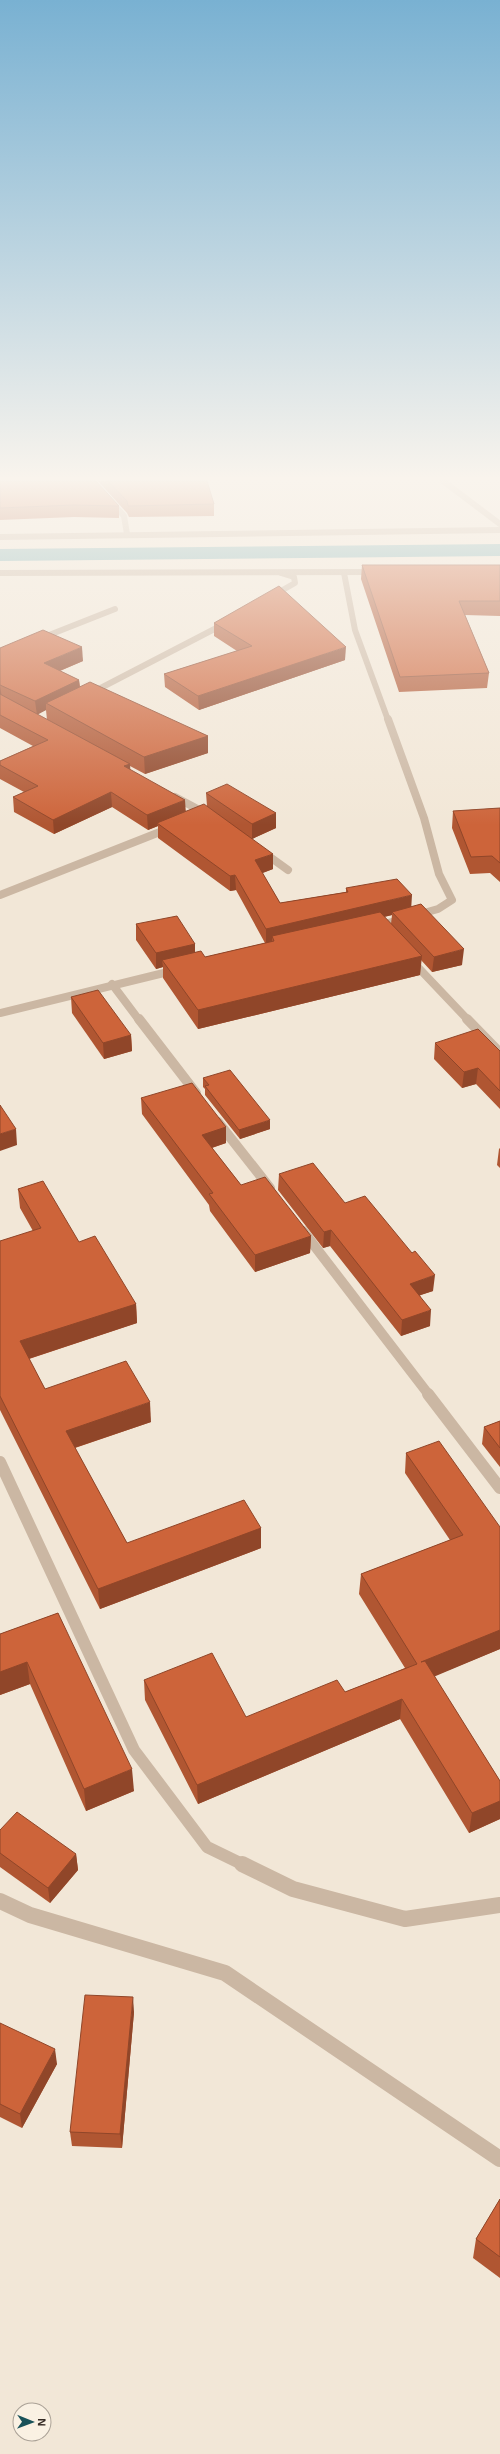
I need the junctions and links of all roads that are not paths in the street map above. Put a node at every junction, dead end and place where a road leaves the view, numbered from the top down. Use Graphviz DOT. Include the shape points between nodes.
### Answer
graph roads {
  1 [pos="273,596"];
  2 [pos="348,596"];
  3 [pos="262,602"];
  4 [pos="115,609"];
  5 [pos="235,618"];
  6 [pos="29,643"];
  7 [pos="85,696"];
  8 [pos="170,794"];
  9 [pos="204,816"];
  10 [pos="176,825"];
  11 [pos="256,848"];
  12 [pos="288,870"];
  13 [pos="0,895"];
  14 [pos="390,936"];
  15 [pos="405,953"];
  16 [pos="189,967"];
  17 [pos="112,984"];
  18 [pos="0,1013"];
  19 [pos="500,1053"];
  20 [pos="204,1104"];
  21 [pos="214,1116"];
  22 [pos="277,1198"];
  23 [pos="296,1223"];
  24 [pos="0,1462"];
  25 [pos="500,1488"];
  26 [pos="0,1901"];
  27 [pos="500,1905"];
  28 [pos="500,2158"];
  1 -- 3 [label="street"];
  2 -- 14 [label="street" via="355,630 424,818 439,874 452,900 438,909 377,926"];
  4 -- 6 [label="street"];
  5 -- 7 [label="street"];
  8 -- 9 [label="street"];
  10 -- 13 [label="street"];
  11 -- 12 [label="street"];
  15 -- 19 [label="street"];
  16 -- 17 [label="street"];
  17 -- 18 [label="street"];
  17 -- 20 [label="street"];
  21 -- 22 [label="street"];
  23 -- 25 [label="street"];
  24 -- 27 [label="street" via="134,1750 207,1847 293,1889 405,1919"];
  26 -- 28 [label="street" via="30,1915 225,1973"];
}
